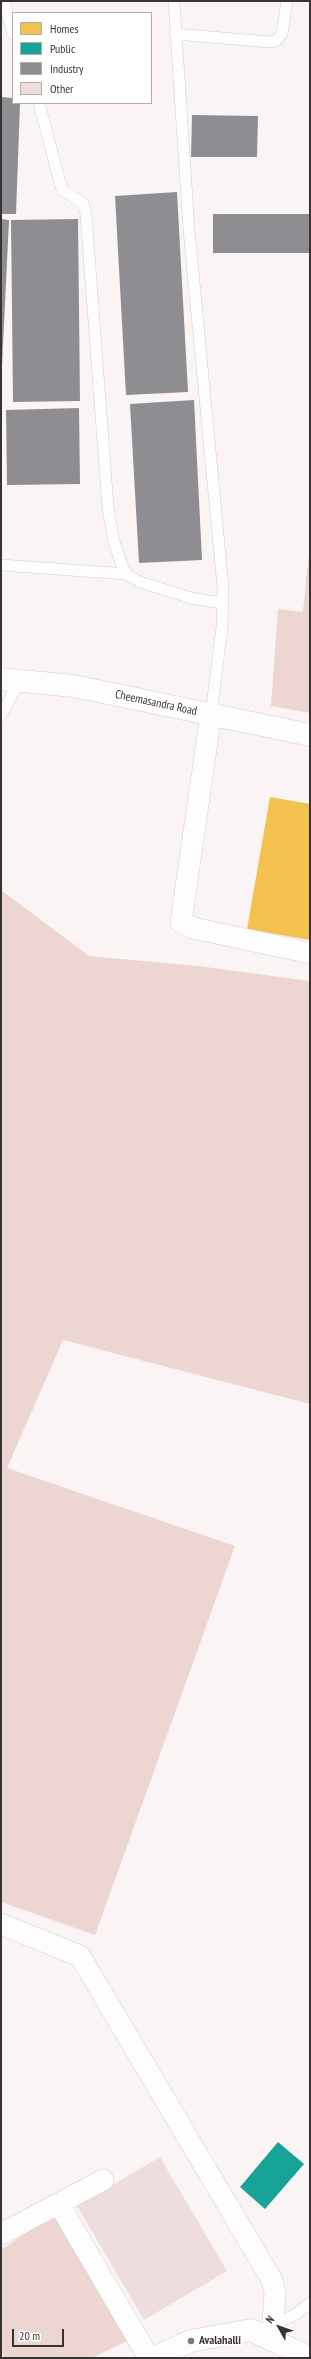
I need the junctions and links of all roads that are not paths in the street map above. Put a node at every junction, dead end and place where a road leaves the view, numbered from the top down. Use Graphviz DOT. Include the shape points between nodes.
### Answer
graph roads {
  1 [pos="4,1"];
  2 [pos="174,1"];
  3 [pos="287,1"];
  4 [pos="12,30"];
  5 [pos="175,34"];
  6 [pos="39,104"];
  7 [pos="1,565"];
  8 [pos="126,574"];
  9 [pos="222,603"];
  10 [pos="11,680"];
  11 [pos="211,714"];
  12 [pos="1,715"];
  13 [pos="310,735"];
  14 [pos="310,953"];
  15 [pos="1,1924"];
  16 [pos="103,2180"];
  17 [pos="59,2204"];
  18 [pos="1,2234"];
  19 [pos="310,2303"];
  20 [pos="272,2332"];
  21 [pos="307,2357"];
  22 [pos="149,2358"];
  23 [pos="153,2358"];
  1 -- 4 [label="lane"];
  2 -- 5 [label="lane"];
  3 -- 5 [label="lane" via="282,34 276,41"];
  5 -- 9 [label="lane" via="189,230 222,580"];
  6 -- 8 [label="lane" via="62,190 83,203 86,214 108,508 114,542"];
  7 -- 8 [label="lane"];
  8 -- 9 [label="lane" via="158,588"];
  9 -- 11 [label="lane" via="218,667"];
  10 -- 11 [label="street, Cheemasandra Road" via="74,686"];
  10 -- 12 [label="lane"];
  11 -- 13 [label="street, Cheemasandra Road"];
  11 -- 14 [label="street" via="181,922 193,928"];
  15 -- 20 [label="street" via="80,1956 272,2280 275,2294"];
  16 -- 17 [label="street"];
  17 -- 18 [label="street"];
  17 -- 22 [label="street"];
  19 -- 20 [label="lane"];
  20 -- 21 [label="street"];
  20 -- 23 [label="street" via="251,2330 191,2341"];
}
